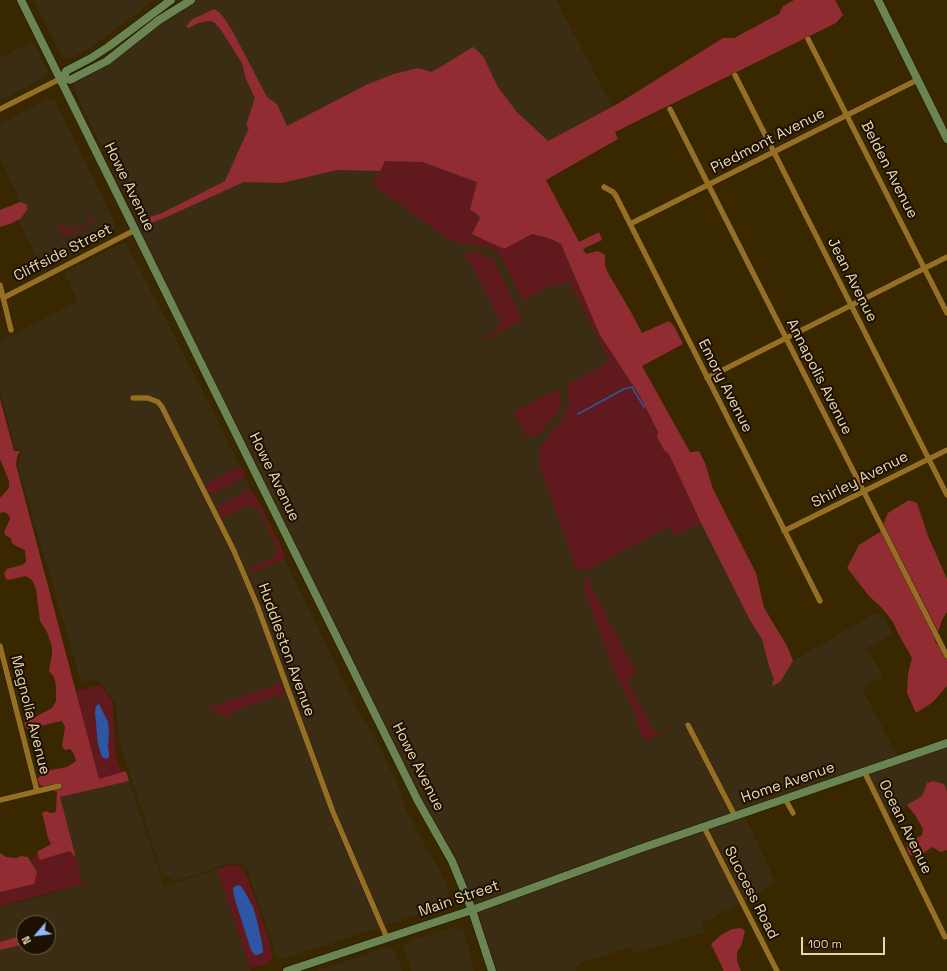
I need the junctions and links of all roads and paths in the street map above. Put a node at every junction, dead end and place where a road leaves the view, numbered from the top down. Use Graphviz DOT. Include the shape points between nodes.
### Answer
graph roads {
  1 [pos="21,0"];
  2 [pos="171,0"];
  3 [pos="191,0"];
  4 [pos="878,0"];
  5 [pos="808,38"];
  6 [pos="735,75"];
  7 [pos="62,78"];
  8 [pos="917,80"];
  9 [pos="0,109"];
  10 [pos="670,109"];
  11 [pos="847,115"];
  12 [pos="947,139"];
  13 [pos="774,152"];
  14 [pos="708,184"];
  15 [pos="604,187"];
  16 [pos="630,224"];
  17 [pos="135,230"];
  18 [pos="947,257"];
  19 [pos="924,268"];
  20 [pos="0,285"];
  21 [pos="3,298"];
  22 [pos="851,305"];
  23 [pos="947,313"];
  24 [pos="11,330"];
  25 [pos="785,338"];
  26 [pos="707,378"];
  27 [pos="133,398"];
  28 [pos="947,450"];
  29 [pos="928,459"];
  30 [pos="863,492"];
  31 [pos="947,495"];
  32 [pos="784,531"];
  33 [pos="820,601"];
  34 [pos="0,646"];
  35 [pos="947,656"];
  36 [pos="688,725"];
  37 [pos="947,743"];
  38 [pos="864,771"];
  39 [pos="59,786"];
  40 [pos="37,791"];
  41 [pos="786,799"];
  42 [pos="0,800"];
  43 [pos="793,812"];
  44 [pos="735,816"];
  45 [pos="704,827"];
  46 [pos="639,849"];
  47 [pos="472,910"];
  48 [pos="945,937"];
  49 [pos="387,938"];
  50 [pos="287,971"];
  51 [pos="492,971"];
  52 [pos="777,971"];
  1 -- 7 [label="street, Howe Avenue"];
  2 -- 7 [label="street" via="108,48 66,71"];
  3 -- 7 [label="street" via="159,20 107,61 70,80"];
  4 -- 8 [label="street"];
  5 -- 11 [label="street, Belden Avenue"];
  6 -- 13 [label="street, Jean Avenue"];
  7 -- 9 [label="street"];
  7 -- 17 [label="street, Howe Avenue"];
  8 -- 11 [label="street, Piedmont Avenue"];
  8 -- 12 [label="street"];
  10 -- 14 [label="street, Annapolis Avenue"];
  11 -- 13 [label="street, Piedmont Avenue"];
  11 -- 19 [label="street, Belden Avenue"];
  13 -- 14 [label="street, Piedmont Avenue"];
  13 -- 22 [label="street, Jean Avenue"];
  14 -- 16 [label="street, Piedmont Avenue"];
  14 -- 25 [label="street, Annapolis Avenue"];
  15 -- 16 [label="street, Emory Avenue" via="616,196"];
  16 -- 26 [label="street, Emory Avenue"];
  17 -- 21 [label="street, Cliffside Street"];
  17 -- 47 [label="street, Howe Avenue" via="418,801 452,861"];
  18 -- 19 [label="street"];
  19 -- 22 [label="street"];
  19 -- 23 [label="street, Belden Avenue"];
  20 -- 21 [label="street"];
  21 -- 24 [label="street"];
  22 -- 25 [label="street"];
  22 -- 29 [label="street, Jean Avenue"];
  25 -- 26 [label="street"];
  25 -- 30 [label="street, Annapolis Avenue"];
  26 -- 32 [label="street, Emory Avenue"];
  27 -- 49 [label="street, Huddleston Avenue" via="148,398 158,402 162,407 234,551 257,605 332,812"];
  28 -- 29 [label="street, Shirley Avenue"];
  29 -- 30 [label="street, Shirley Avenue"];
  29 -- 31 [label="street, Jean Avenue"];
  30 -- 32 [label="street, Shirley Avenue"];
  30 -- 35 [label="street, Annapolis Avenue"];
  32 -- 33 [label="street, Emory Avenue"];
  34 -- 40 [label="street, Magnolia Avenue"];
  36 -- 44 [label="street"];
  37 -- 38 [label="street, Home Avenue"];
  38 -- 41 [label="street, Home Avenue"];
  38 -- 48 [label="street, Ocean Avenue"];
  39 -- 40 [label="street"];
  40 -- 42 [label="street"];
  41 -- 43 [label="street"];
  41 -- 44 [label="street, Home Avenue"];
  44 -- 45 [label="street, Home Avenue"];
  45 -- 46 [label="street, Home Avenue"];
  45 -- 52 [label="street, Success Road"];
  46 -- 47 [label="street, Main Street"];
  47 -- 49 [label="street, Main Street"];
  47 -- 51 [label="street, Howe Avenue"];
  49 -- 50 [label="street, Main Street"];
}
